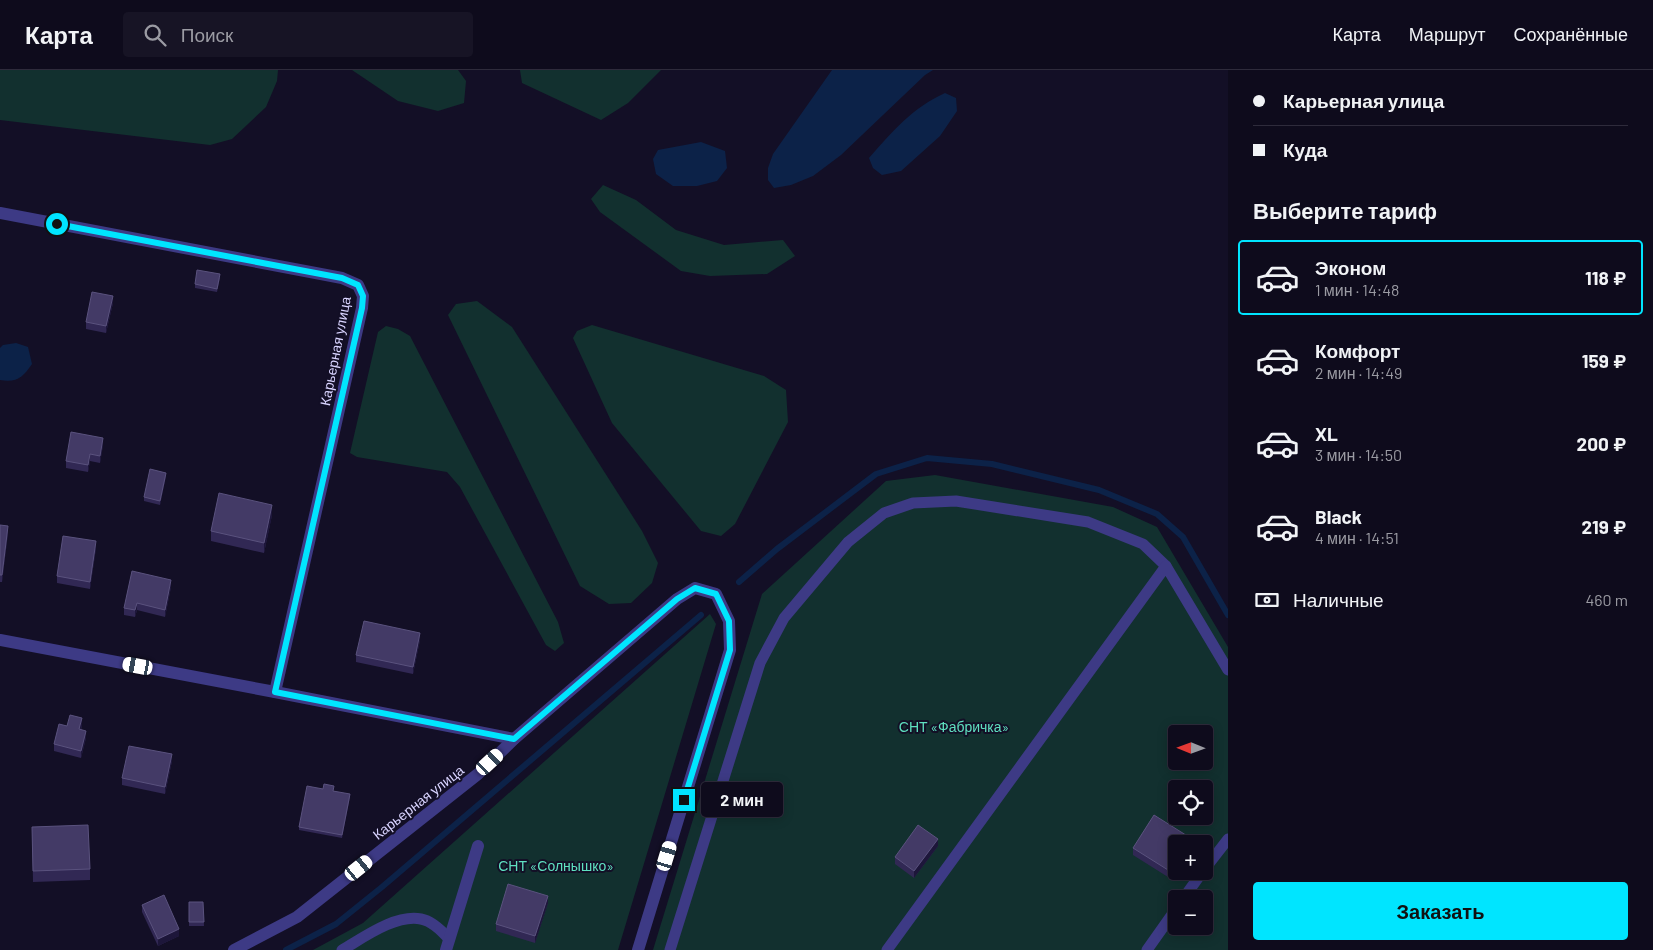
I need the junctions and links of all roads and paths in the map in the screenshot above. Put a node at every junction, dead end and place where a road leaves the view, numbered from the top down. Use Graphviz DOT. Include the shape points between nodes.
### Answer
graph roads {
  1 [pos="0,213"];
  2 [pos="1166,566"];
  3 [pos="0,640"];
  4 [pos="1228,670"];
  5 [pos="275,692"];
  6 [pos="514,739"];
  7 [pos="1228,839"];
  8 [pos="478,846"];
  9 [pos="1213,858"];
  10 [pos="1168,920"];
  11 [pos="448,944"];
  12 [pos="234,950"];
  13 [pos="342,950"];
  14 [pos="638,950"];
  15 [pos="670,950"];
  16 [pos="887,950"];
  17 [pos="1147,950"];
  1 -- 5 [label="street, Карьерная улица" via="342,278 358,285 363,296 362,308"];
  2 -- 4 [label="lane"];
  2 -- 15 [label="lane" via="1144,544 1088,522 956,501 913,503 884,513 848,542 784,618 760,663"];
  2 -- 16 [label="lane"];
  3 -- 5 [label="street"];
  5 -- 6 [label="street"];
  6 -- 12 [label="street, Карьерная улица" via="478,774 297,917"];
  6 -- 14 [label="street, Карьерная улица" via="677,599 695,588 716,594 729,621 730,650"];
  7 -- 9 [label="lane"];
  8 -- 11 [label="street"];
  10 -- 17 [label="lane"];
  11 -- 13 [label="lane" via="438,927 422,919 404,919 378,929"];
}
